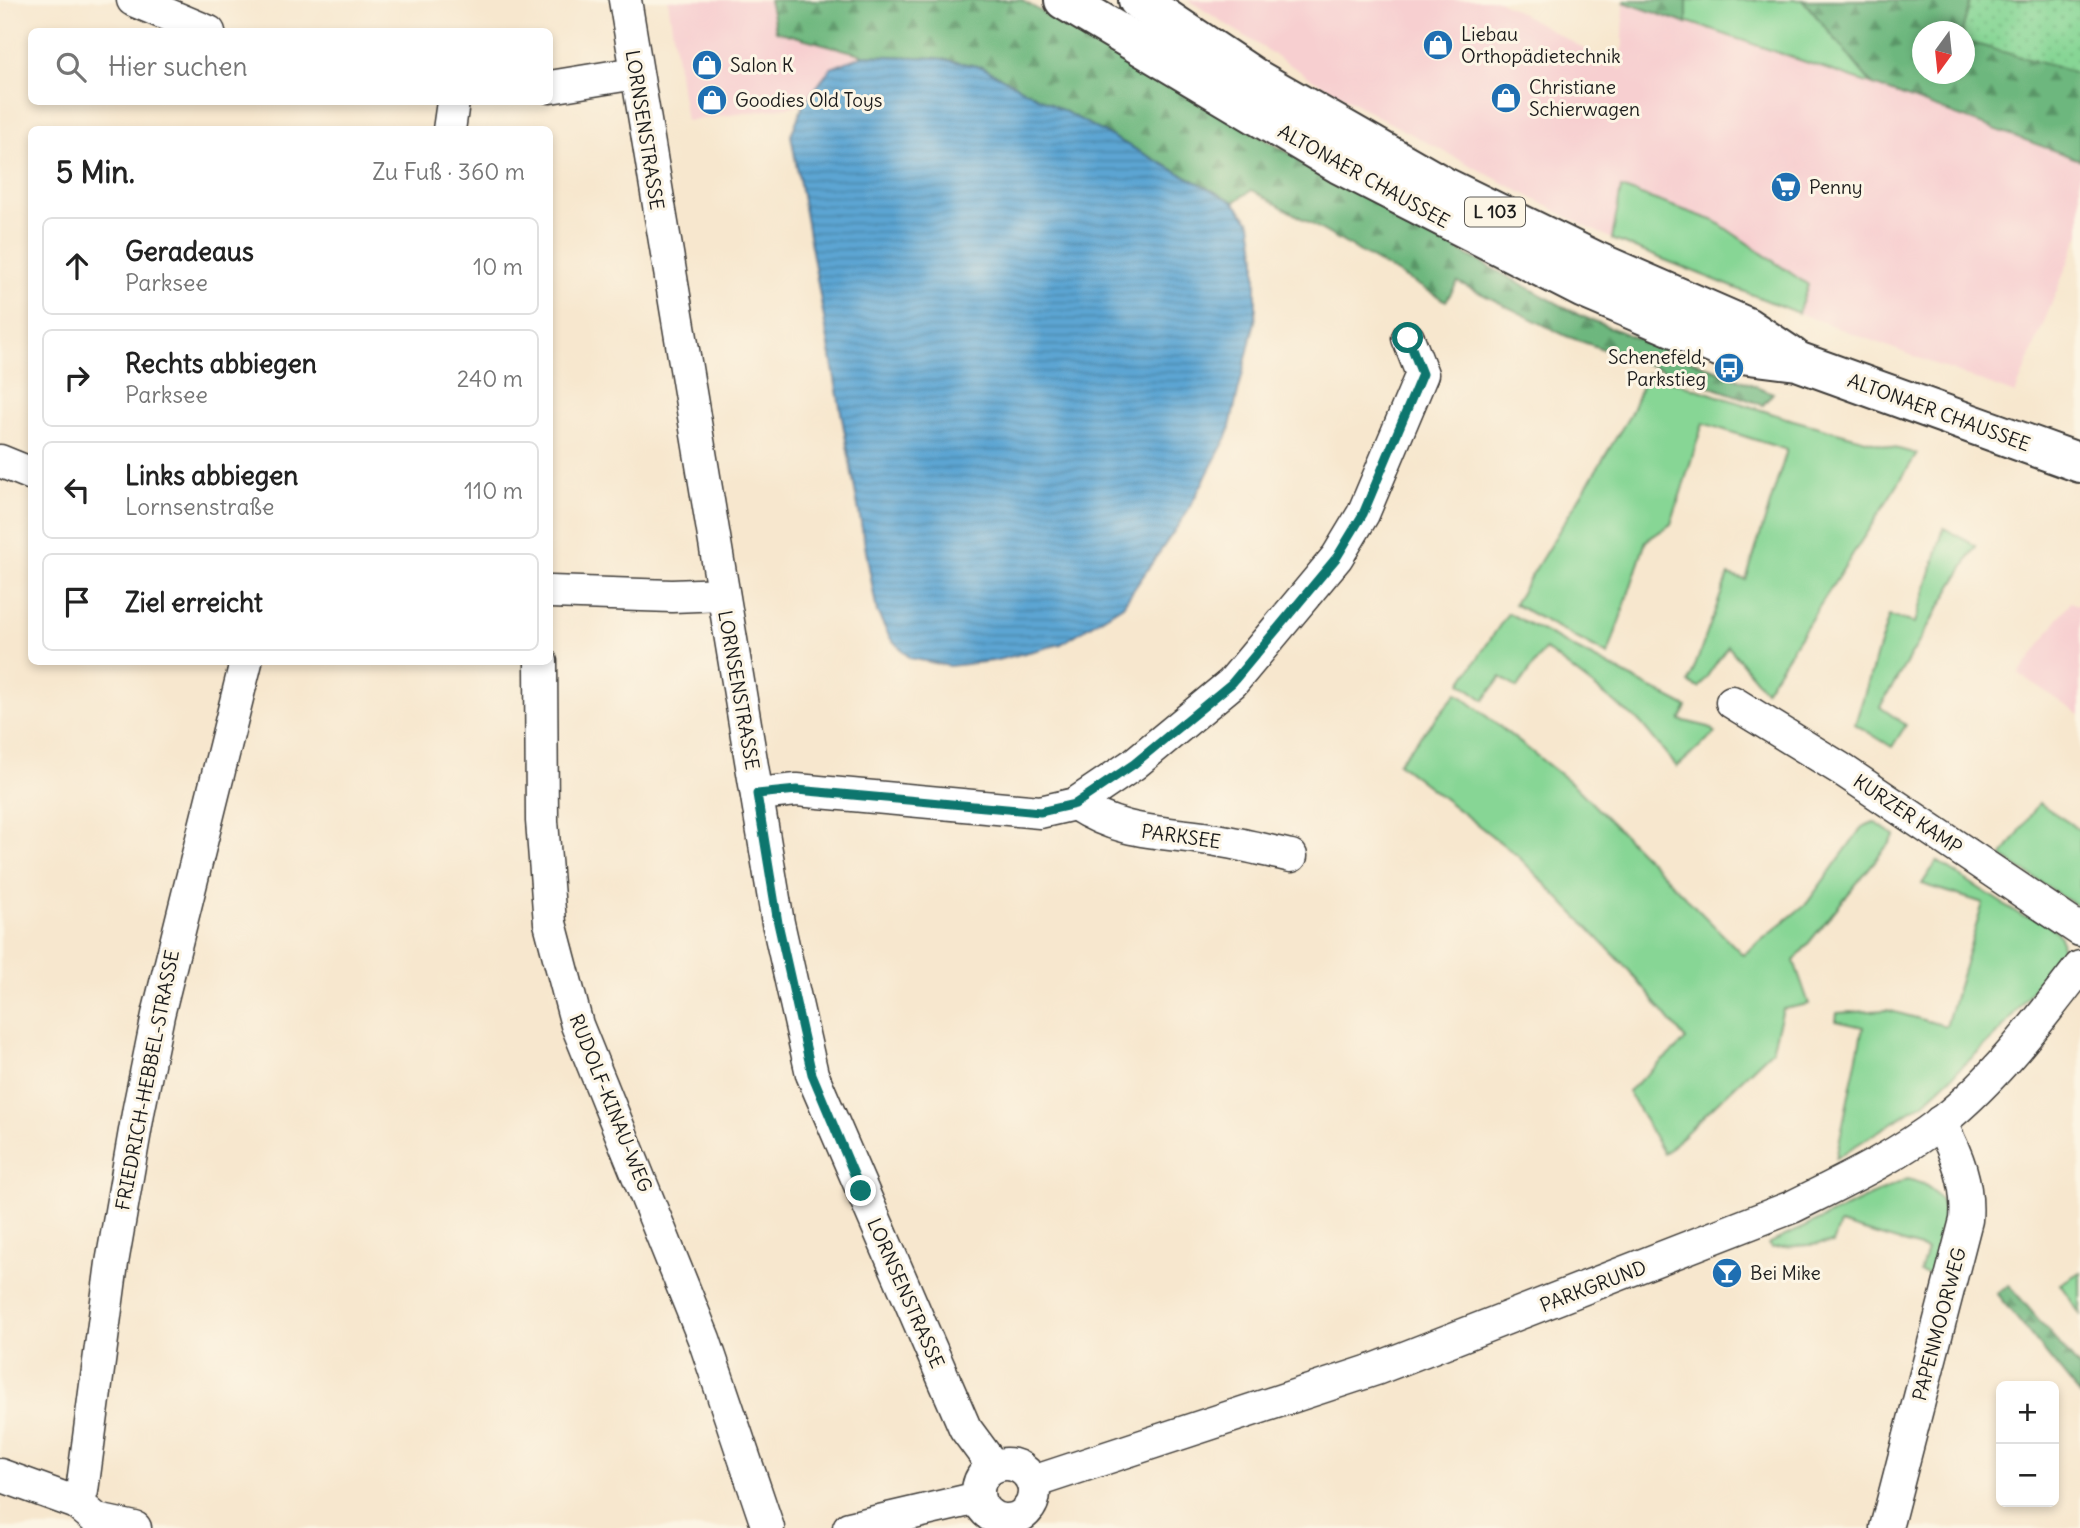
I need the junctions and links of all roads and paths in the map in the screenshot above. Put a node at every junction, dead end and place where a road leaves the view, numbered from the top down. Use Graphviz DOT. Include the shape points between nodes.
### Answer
graph roads {
  1 [pos="132,0"];
  2 [pos="625,0"];
  3 [pos="1064,0"];
  4 [pos="1138,0"];
  5 [pos="199,28"];
  6 [pos="636,73"];
  7 [pos="553,87"];
  8 [pos="453,105"];
  9 [pos="450,126"];
  10 [pos="1408,338"];
  11 [pos="1797,361"];
  12 [pos="0,461"];
  13 [pos="2080,463"];
  14 [pos="28,472"];
  15 [pos="553,592"];
  16 [pos="723,594"];
  17 [pos="245,665"];
  18 [pos="541,665"];
  19 [pos="1732,702"];
  20 [pos="757,794"];
  21 [pos="1075,804"];
  22 [pos="1291,856"];
  23 [pos="2080,930"];
  24 [pos="2080,967"];
  25 [pos="1940,1122"];
  26 [pos="993,1466"];
  27 [pos="0,1475"];
  28 [pos="1032,1482"];
  29 [pos="978,1498"];
  30 [pos="90,1517"];
  31 [pos="1010,1524"];
  32 [pos="135,1528"];
  33 [pos="768,1528"];
  34 [pos="849,1528"];
  35 [pos="1886,1528"];
  1 -- 5 [label="street"];
  2 -- 6 [label="street, LORNSENSTRASSE"];
  3 -- 11 [label="main road, ALTONAER CHAUSSEE / L 103" via="1339,164 1521,259 1733,353"];
  4 -- 11 [label="main road, ALTONAER CHAUSSEE / L 103" via="1258,80 1408,167 1598,262 1747,327"];
  6 -- 7 [label="street"];
  6 -- 16 [label="street, LORNSENSTRASSE"];
  8 -- 9 [label="street"];
  10 -- 21 [label="street" via="1422,374 1363,514 1337,557 1232,683 1134,764"];
  11 -- 13 [label="main road, ALTONAER CHAUSSEE / L 103"];
  12 -- 14 [label="street"];
  15 -- 16 [label="street"];
  16 -- 20 [label="street, LORNSENSTRASSE"];
  17 -- 30 [label="street, FRIEDRICH-HEBBEL-STRASSE" via="158,1015 111,1263 82,1491"];
  18 -- 33 [label="street, RUDOLF-KINAU-WEG" via="544,875 567,987 598,1080 704,1339"];
  19 -- 23 [label="street, KURZER KAMP"];
  20 -- 21 [label="street" via="797,790 1040,812"];
  20 -- 26 [label="street, LORNSENSTRASSE" via="778,923 812,1074 965,1428"];
  21 -- 22 [label="street, PARKSEE" via="1097,819 1121,827"];
  24 -- 25 [label="street, PARKGRUND" via="2031,1033"];
  25 -- 28 [label="street, PARKGRUND" via="1848,1179 1742,1228 1323,1389"];
  25 -- 35 [label="street, PAPENMOORWEG" via="1957,1154 1966,1185 1966,1220"];
  26 -- 28 [label="street" via="1021,1468"];
  26 -- 29 [label="street" via="980,1480"];
  27 -- 30 [label="street"];
  28 -- 31 [label="street" via="1030,1507"];
  29 -- 31 [label="street" via="993,1517"];
  29 -- 34 [label="street"];
  30 -- 32 [label="street"];
}
